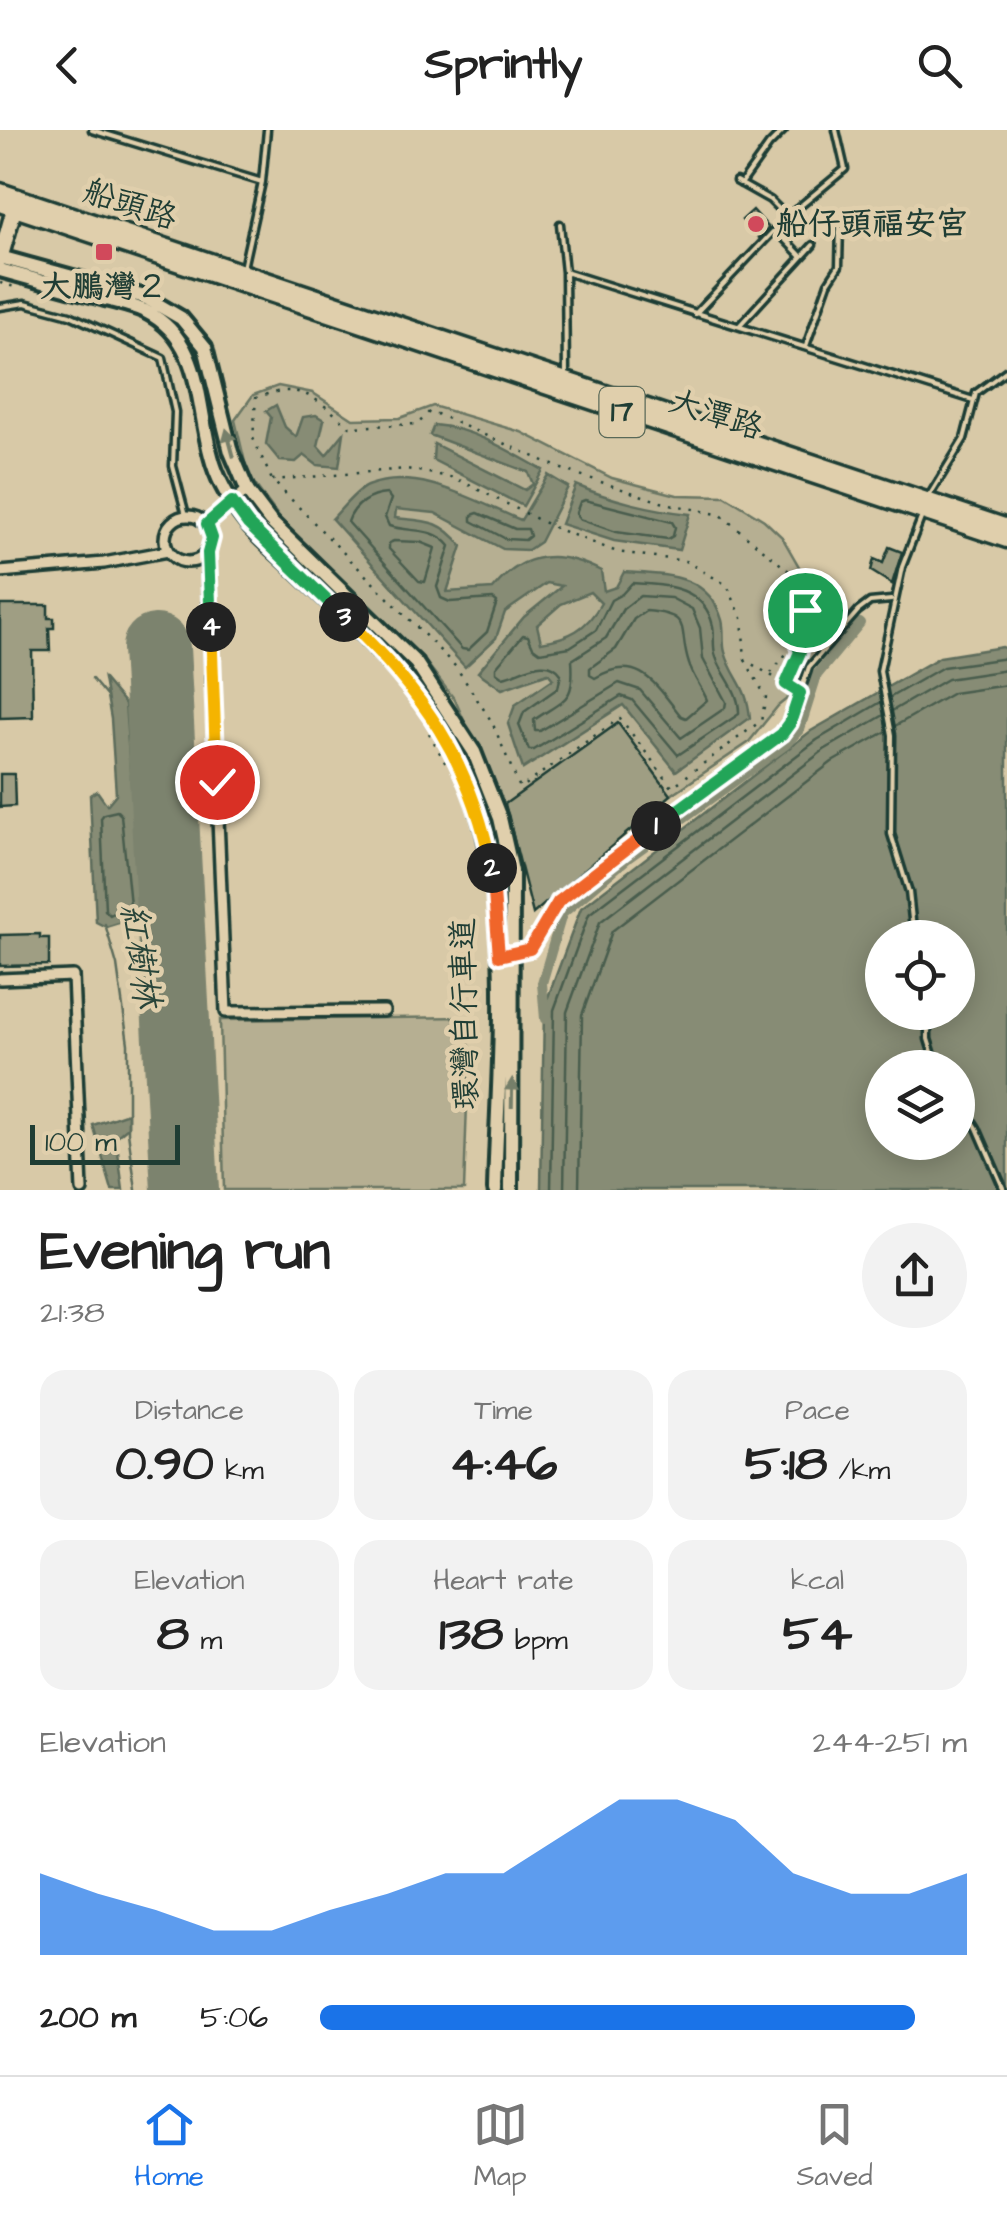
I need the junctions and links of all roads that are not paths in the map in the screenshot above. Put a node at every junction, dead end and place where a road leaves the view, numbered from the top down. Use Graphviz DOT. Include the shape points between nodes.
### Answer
graph roads {
  1 [pos="92,130"];
  2 [pos="267,130"];
  3 [pos="784,130"];
  4 [pos="836,130"];
  5 [pos="262,182"];
  6 [pos="0,191"];
  7 [pos="10,204"];
  8 [pos="788,217"];
  9 [pos="560,224"];
  10 [pos="840,225"];
  11 [pos="776,228"];
  12 [pos="813,245"];
  13 [pos="802,256"];
  14 [pos="0,258"];
  15 [pos="0,270"];
  16 [pos="566,272"];
  17 [pos="240,278"];
  18 [pos="0,307"];
  19 [pos="694,314"];
  20 [pos="740,326"];
  21 [pos="806,346"];
  22 [pos="1007,370"];
  23 [pos="566,379"];
  24 [pos="973,400"];
  25 [pos="247,490"];
  26 [pos="232,502"];
  27 [pos="925,507"];
  28 [pos="186,516"];
  29 [pos="207,524"];
  30 [pos="1007,527"];
  31 [pos="1007,540"];
  32 [pos="168,551"];
  33 [pos="208,553"];
  34 [pos="0,572"];
  35 [pos="893,600"];
  36 [pos="912,920"];
  37 [pos="506,955"];
  38 [pos="0,979"];
  39 [pos="384,1011"];
  40 [pos="975,1126"];
  41 [pos="82,1190"];
  42 [pos="496,1190"];
  43 [pos="511,1190"];
  44 [pos="1004,1190"];
  1 -- 5 [label="lane"];
  2 -- 5 [label="lane"];
  3 -- 8 [label="lane" via="738,182"];
  4 -- 8 [label="lane" via="845,169"];
  5 -- 17 [label="lane"];
  6 -- 7 [label="main road, 船頭路 / 17"];
  7 -- 14 [label="main road"];
  7 -- 17 [label="main road, 船頭路 / 17"];
  8 -- 11 [label="lane"];
  9 -- 16 [label="lane"];
  10 -- 21 [label="lane" via="839,266"];
  11 -- 13 [label="lane"];
  11 -- 19 [label="lane"];
  12 -- 13 [label="lane"];
  13 -- 20 [label="lane"];
  25 -- 14 [label="street, one-way" via="205,347 180,318 145,297"];
  15 -- 26 [label="street" via="144,310 165,324 194,369 211,458"];
  16 -- 19 [label="lane"];
  16 -- 23 [label="lane"];
  17 -- 23 [label="main road, 大潭路 / 17"];
  17 -- 27 [label="main road, 大潭路 / 17"];
  18 -- 28 [label="lane" via="24,303 70,315 162,358 175,412 173,466"];
  19 -- 20 [label="lane"];
  20 -- 21 [label="lane"];
  21 -- 24 [label="lane"];
  22 -- 24 [label="lane"];
  23 -- 27 [label="main road, 大潭路 / 17"];
  24 -- 27 [label="lane" via="964,439"];
  25 -- 26 [label="street"];
  25 -- 37 [label="street" via="270,521 416,662 474,752 512,871"];
  26 -- 29 [label="street"];
  26 -- 37 [label="street" via="421,698 456,757 482,822"];
  27 -- 30 [label="main road, 大潭路 / 17"];
  27 -- 31 [label="main road, 大潭路 / 17"];
  27 -- 35 [label="lane"];
  28 -- 29 [label="street"];
  28 -- 32 [label="street" via="167,529"];
  29 -- 33 [label="street"];
  32 -- 33 [label="street" via="187,562"];
  32 -- 34 [label="street"];
  33 -- 39 [label="street" via="226,1012"];
  35 -- 36 [label="lane" via="880,671 892,736 891,834"];
  35 -- 37 [label="lane" via="870,602 809,666 782,734 558,902 530,949"];
  37 -- 42 [label="street"];
  43 -- 37 [label="street, one-way"];
  38 -- 41 [label="street" via="73,976"];
  40 -- 44 [label="lane"];
}
